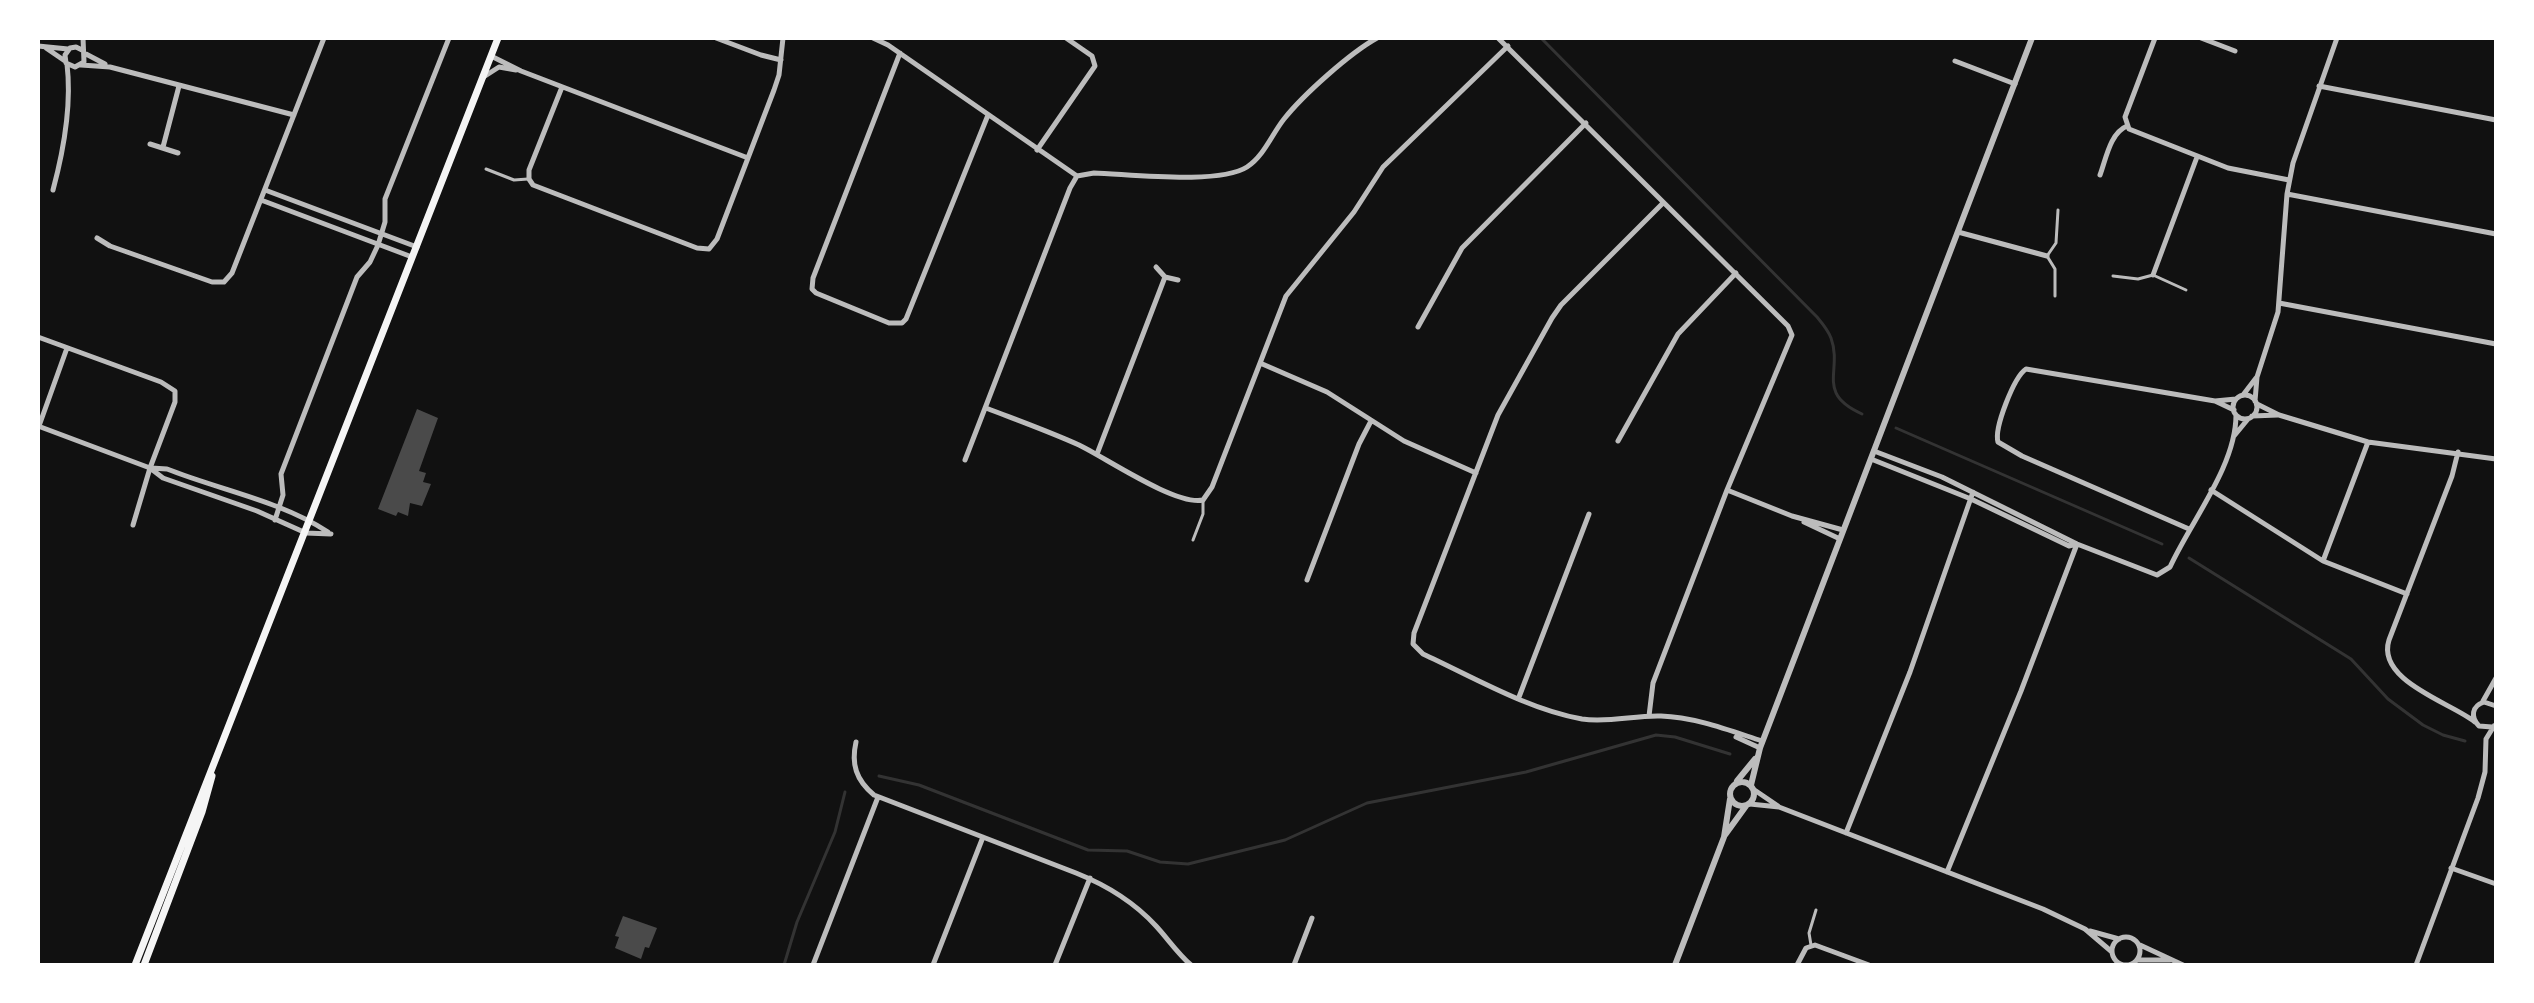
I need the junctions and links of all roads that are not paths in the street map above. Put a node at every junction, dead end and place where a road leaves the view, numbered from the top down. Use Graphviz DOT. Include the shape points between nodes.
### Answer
graph roads {
  1 [pos="77,38"];
  2 [pos="83,38"];
  3 [pos="324,38"];
  4 [pos="449,38"];
  5 [pos="498,38"];
  6 [pos="716,38"];
  7 [pos="783,38"];
  8 [pos="873,38"];
  9 [pos="1066,38"];
  10 [pos="1377,38"];
  11 [pos="1498,38"];
  12 [pos="2032,38"];
  13 [pos="2155,38"];
  14 [pos="2201,38"];
  15 [pos="2337,38"];
  16 [pos="38,46"];
  17 [pos="1508,46"];
  18 [pos="46,48"];
  19 [pos="70,48"];
  20 [pos="2235,51"];
  21 [pos="84,52"];
  22 [pos="900,53"];
  23 [pos="491,56"];
  24 [pos="781,60"];
  25 [pos="1955,61"];
  26 [pos="66,62"];
  27 [pos="79,66"];
  28 [pos="110,67"];
  29 [pos="521,71"];
  30 [pos="483,78"];
  31 [pos="2015,84"];
  32 [pos="179,86"];
  33 [pos="2319,86"];
  34 [pos="562,87"];
  35 [pos="69,93"];
  36 [pos="294,115"];
  37 [pos="988,115"];
  38 [pos="2496,120"];
  39 [pos="1586,123"];
  40 [pos="2127,126"];
  41 [pos="150,144"];
  42 [pos="163,147"];
  43 [pos="1037,150"];
  44 [pos="178,153"];
  45 [pos="2197,157"];
  46 [pos="748,158"];
  47 [pos="486,169"];
  48 [pos="2100,175"];
  49 [pos="1077,176"];
  50 [pos="529,179"];
  51 [pos="2289,180"];
  52 [pos="53,190"];
  53 [pos="265,190"];
  54 [pos="2287,194"];
  55 [pos="261,200"];
  56 [pos="1663,203"];
  57 [pos="2058,210"];
  58 [pos="1958,232"];
  59 [pos="382,233"];
  60 [pos="2496,234"];
  61 [pos="97,238"];
  62 [pos="378,245"];
  63 [pos="417,247"];
  64 [pos="2047,256"];
  65 [pos="413,257"];
  66 [pos="1156,267"];
  67 [pos="1736,273"];
  68 [pos="2153,275"];
  69 [pos="2113,276"];
  70 [pos="1165,277"];
  71 [pos="1178,280"];
  72 [pos="2186,290"];
  73 [pos="2055,296"];
  74 [pos="2279,303"];
  75 [pos="1418,327"];
  76 [pos="38,337"];
  77 [pos="2496,344"];
  78 [pos="67,348"];
  79 [pos="1260,363"];
  80 [pos="2257,377"];
  81 [pos="2243,395"];
  82 [pos="2236,399"];
  83 [pos="2215,401"];
  84 [pos="2256,402"];
  85 [pos="986,408"];
  86 [pos="2235,412"];
  87 [pos="2279,415"];
  88 [pos="2250,417"];
  89 [pos="1371,421"];
  90 [pos="38,426"];
  91 [pos="2234,437"];
  92 [pos="1618,441"];
  93 [pos="2368,442"];
  94 [pos="2458,452"];
  95 [pos="1097,454"];
  96 [pos="1873,455"];
  97 [pos="2496,459"];
  98 [pos="965,460"];
  99 [pos="150,468"];
  100 [pos="1476,473"];
  101 [pos="205,484"];
  102 [pos="1727,490"];
  103 [pos="2211,490"];
  104 [pos="202,493"];
  105 [pos="1972,495"];
  106 [pos="1203,500"];
  107 [pos="279,508"];
  108 [pos="1589,514"];
  109 [pos="1792,516"];
  110 [pos="275,520"];
  111 [pos="310,521"];
  112 [pos="133,525"];
  113 [pos="2189,529"];
  114 [pos="1843,530"];
  115 [pos="306,533"];
  116 [pos="1840,539"];
  117 [pos="1193,540"];
  118 [pos="2077,544"];
  119 [pos="2323,561"];
  120 [pos="1307,580"];
  121 [pos="2407,594"];
  122 [pos="2496,678"];
  123 [pos="2492,687"];
  124 [pos="1519,697"];
  125 [pos="2478,705"];
  126 [pos="2494,705"];
  127 [pos="2456,709"];
  128 [pos="1649,716"];
  129 [pos="2476,723"];
  130 [pos="2495,725"];
  131 [pos="856,742"];
  132 [pos="1761,745"];
  133 [pos="2484,747"];
  134 [pos="1757,756"];
  135 [pos="2485,772"];
  136 [pos="212,774"];
  137 [pos="2496,774"];
  138 [pos="1732,787"];
  139 [pos="1752,787"];
  140 [pos="878,797"];
  141 [pos="1730,799"];
  142 [pos="1748,805"];
  143 [pos="1779,807"];
  144 [pos="1846,833"];
  145 [pos="983,837"];
  146 [pos="1724,837"];
  147 [pos="2451,868"];
  148 [pos="1947,872"];
  149 [pos="1090,878"];
  150 [pos="2496,884"];
  151 [pos="1816,910"];
  152 [pos="1312,918"];
  153 [pos="2085,929"];
  154 [pos="2119,939"];
  155 [pos="2139,944"];
  156 [pos="1811,946"];
  157 [pos="2113,954"];
  158 [pos="2171,960"];
  159 [pos="2133,963"];
  160 [pos="1189,964"];
  161 [pos="135,965"];
  162 [pos="144,965"];
  163 [pos="813,965"];
  164 [pos="933,965"];
  165 [pos="1055,965"];
  166 [pos="1294,965"];
  167 [pos="1675,965"];
  168 [pos="1797,965"];
  169 [pos="1869,965"];
  170 [pos="2113,965"];
  171 [pos="2183,965"];
  172 [pos="2416,965"];
  1 -- 19 [label="street"];
  2 -- 21 [label="street"];
  3 -- 36 [label="street"];
  4 -- 59 [label="street" via="385,199"];
  5 -- 23 [label="main road"];
  6 -- 24 [label="street"];
  7 -- 24 [label="street"];
  8 -- 22 [label="street"];
  9 -- 43 [label="street" via="1092,56 1095,66"];
  10 -- 49 [label="street" via="1357,49 1285,118 1246,168 1215,176"];
  11 -- 17 [label="street"];
  12 -- 31 [label="street"];
  13 -- 40 [label="street"];
  14 -- 20 [label="street"];
  15 -- 33 [label="street"];
  16 -- 18 [label="street"];
  17 -- 39 [label="street"];
  17 -- 79 [label="street" via="1383,167 1286,296"];
  18 -- 19 [label="street"];
  18 -- 26 [label="street"];
  19 -- 21 [label="street"];
  19 -- 26 [label="street"];
  21 -- 27 [label="street"];
  21 -- 28 [label="street"];
  22 -- 37 [label="street"];
  22 -- 37 [label="street" via="813,278 816,293 889,323 906,319"];
  23 -- 29 [label="street"];
  23 -- 30 [label="main road"];
  24 -- 46 [label="street"];
  25 -- 31 [label="street"];
  26 -- 27 [label="street"];
  26 -- 35 [label="street"];
  27 -- 28 [label="street"];
  27 -- 35 [label="street"];
  28 -- 32 [label="street"];
  29 -- 30 [label="street" via="499,67"];
  29 -- 34 [label="street"];
  30 -- 63 [label="main road"];
  31 -- 58 [label="street"];
  32 -- 36 [label="street"];
  32 -- 42 [label="street"];
  33 -- 38 [label="street"];
  33 -- 51 [label="street"];
  34 -- 46 [label="street"];
  34 -- 50 [label="street"];
  35 -- 52 [label="street" via="64,148"];
  36 -- 53 [label="street"];
  37 -- 43 [label="street"];
  39 -- 56 [label="street"];
  39 -- 75 [label="street" via="1462,248"];
  40 -- 45 [label="street"];
  40 -- 48 [label="street" via="2115,136"];
  41 -- 42 [label="street"];
  42 -- 44 [label="street"];
  43 -- 49 [label="street"];
  45 -- 51 [label="street"];
  45 -- 68 [label="street"];
  46 -- 50 [label="street" via="709,249 539,188"];
  47 -- 50 [label="lane" via="514,180"];
  49 -- 85 [label="street"];
  51 -- 54 [label="street"];
  53 -- 55 [label="street"];
  53 -- 59 [label="street"];
  54 -- 60 [label="street"];
  54 -- 74 [label="street"];
  55 -- 61 [label="street" via="224,282"];
  55 -- 62 [label="street"];
  56 -- 67 [label="street"];
  56 -- 100 [label="street" via="1561,305 1498,415"];
  57 -- 64 [label="lane" via="2056,243"];
  58 -- 64 [label="street"];
  58 -- 96 [label="street"];
  59 -- 62 [label="street"];
  59 -- 63 [label="street"];
  62 -- 65 [label="street"];
  62 -- 107 [label="street" via="357,277 286,460"];
  63 -- 65 [label="main road"];
  64 -- 73 [label="lane" via="2055,269"];
  65 -- 111 [label="main road"];
  66 -- 70 [label="street"];
  67 -- 92 [label="street" via="1678,334"];
  67 -- 102 [label="street" via="1792,335"];
  68 -- 69 [label="lane"];
  68 -- 72 [label="lane"];
  70 -- 71 [label="street"];
  70 -- 95 [label="street"];
  74 -- 77 [label="street"];
  74 -- 80 [label="street"];
  76 -- 78 [label="street"];
  78 -- 90 [label="street"];
  78 -- 99 [label="street" via="175,391"];
  79 -- 89 [label="street" via="1327,392"];
  79 -- 106 [label="street"];
  80 -- 81 [label="street"];
  80 -- 84 [label="street"];
  81 -- 82 [label="street"];
  81 -- 84 [label="street"];
  82 -- 83 [label="street"];
  82 -- 86 [label="street"];
  83 -- 86 [label="street"];
  83 -- 113 [label="street" via="2026,369 1997,430 1998,442 2022,456"];
  84 -- 87 [label="street"];
  84 -- 88 [label="street"];
  85 -- 95 [label="street"];
  85 -- 98 [label="street"];
  86 -- 88 [label="street"];
  86 -- 91 [label="street"];
  87 -- 88 [label="street"];
  87 -- 93 [label="street"];
  88 -- 91 [label="street"];
  89 -- 100 [label="street"];
  89 -- 120 [label="street"];
  90 -- 99 [label="street"];
  91 -- 103 [label="street"];
  93 -- 94 [label="street"];
  93 -- 119 [label="street"];
  94 -- 97 [label="street"];
  94 -- 121 [label="street"];
  95 -- 106 [label="street" via="1151,484"];
  96 -- 105 [label="street"];
  96 -- 114 [label="street"];
  99 -- 101 [label="street"];
  99 -- 104 [label="street"];
  99 -- 112 [label="street"];
  100 -- 124 [label="street" via="1413,644 1423,654"];
  101 -- 104 [label="street"];
  101 -- 107 [label="street"];
  102 -- 109 [label="street"];
  102 -- 128 [label="street" via="1653,683"];
  103 -- 113 [label="street"];
  103 -- 119 [label="street"];
  104 -- 110 [label="street"];
  105 -- 118 [label="street"];
  105 -- 144 [label="street"];
  106 -- 117 [label="lane"];
  107 -- 110 [label="street"];
  107 -- 111 [label="street"];
  108 -- 124 [label="street"];
  109 -- 114 [label="street"];
  109 -- 116 [label="street"];
  110 -- 115 [label="street"];
  111 -- 115 [label="main road"];
  111 -- 115 [label="street" via="331,534"];
  113 -- 118 [label="street" via="2170,567 2157,575"];
  114 -- 116 [label="street"];
  115 -- 136 [label="main road"];
  116 -- 132 [label="street"];
  118 -- 148 [label="street"];
  119 -- 121 [label="street"];
  121 -- 127 [label="street" via="2387,646 2389,659 2419,690"];
  122 -- 123 [label="street"];
  123 -- 125 [label="street"];
  123 -- 126 [label="street"];
  124 -- 128 [label="street" via="1583,719"];
  125 -- 126 [label="street"];
  125 -- 127 [label="street"];
  125 -- 129 [label="street" via="2473,713"];
  127 -- 129 [label="street"];
  128 -- 132 [label="street" via="1687,719"];
  129 -- 130 [label="street" via="2484,728"];
  129 -- 133 [label="street"];
  130 -- 133 [label="street"];
  131 -- 140 [label="street" via="855,770"];
  132 -- 134 [label="street"];
  133 -- 135 [label="street"];
  134 -- 138 [label="street"];
  134 -- 139 [label="street"];
  135 -- 137 [label="street"];
  135 -- 147 [label="street"];
  136 -- 161 [label="main road"];
  136 -- 162 [label="main road"];
  138 -- 139 [label="street" via="1740,782"];
  138 -- 141 [label="street"];
  139 -- 142 [label="street"];
  139 -- 143 [label="street"];
  140 -- 145 [label="street"];
  140 -- 163 [label="street"];
  141 -- 142 [label="street" via="1738,806"];
  141 -- 146 [label="street"];
  142 -- 143 [label="street"];
  142 -- 146 [label="street"];
  143 -- 144 [label="street"];
  144 -- 148 [label="street"];
  145 -- 149 [label="street"];
  145 -- 164 [label="street"];
  146 -- 167 [label="street"];
  147 -- 150 [label="street"];
  147 -- 172 [label="street"];
  148 -- 153 [label="street"];
  149 -- 160 [label="street" via="1131,903"];
  149 -- 165 [label="street"];
  151 -- 156 [label="lane"];
  152 -- 166 [label="street"];
  153 -- 154 [label="street"];
  153 -- 157 [label="street"];
  154 -- 155 [label="street" via="2132,938"];
  154 -- 157 [label="street"];
  155 -- 158 [label="street"];
  155 -- 159 [label="street"];
  156 -- 168 [label="street"];
  156 -- 169 [label="street"];
  157 -- 159 [label="street" via="2121,964"];
  157 -- 170 [label="street"];
  158 -- 159 [label="street"];
  158 -- 171 [label="street"];
}
